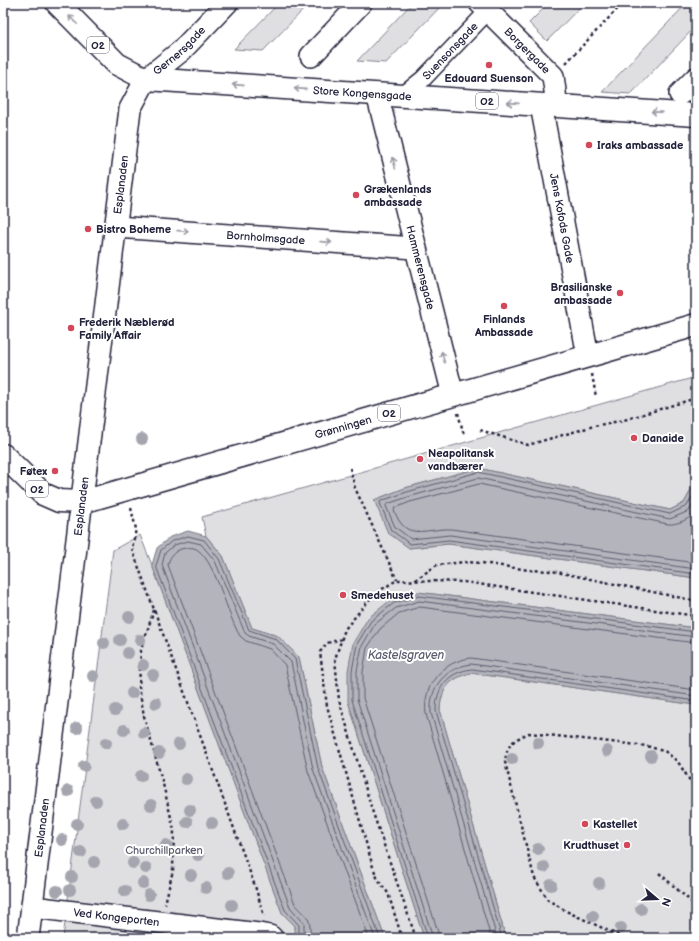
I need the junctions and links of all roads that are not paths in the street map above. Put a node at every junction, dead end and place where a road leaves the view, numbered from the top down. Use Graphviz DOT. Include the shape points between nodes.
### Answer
graph roads {
  1 [pos="57,3"];
  2 [pos="228,3"];
  3 [pos="361,3"];
  4 [pos="488,6"];
  5 [pos="311,56"];
  6 [pos="696,78"];
  7 [pos="146,79"];
  8 [pos="376,94"];
  9 [pos="680,94"];
  10 [pos="402,96"];
  11 [pos="548,105"];
  12 [pos="696,115"];
  13 [pos="116,227"];
  14 [pos="415,248"];
  15 [pos="696,325"];
  16 [pos="588,356"];
  17 [pos="453,395"];
  18 [pos="3,455"];
  19 [pos="82,502"];
  20 [pos="32,907"];
  21 [pos="271,937"];
  22 [pos="28,938"];
  7 -- 1 [label="main road, Store Kongensgade / O2, one-way" via="117,64"];
  2 -- 7 [label="street, Gernersgade" via="180,51"];
  3 -- 5 [label="street"];
  4 -- 10 [label="street, Suensonsgade" via="423,79"];
  4 -- 11 [label="street, Borgergade" via="553,76 555,91"];
  6 -- 9 [label="street"];
  8 -- 7 [label="main road, Store Kongensgade / O2, one-way"];
  7 -- 13 [label="street, Esplanaden" via="130,109"];
  8 -- 10 [label="main road, Store Kongensgade / O2"];
  14 -- 8 [label="street, Hammerensgade, one-way"];
  11 -- 10 [label="main road, Store Kongensgade / O2, one-way"];
  12 -- 11 [label="main road, Store Kongensgade / O2, one-way"];
  11 -- 16 [label="street, Jens Kofods Gade"];
  13 -- 14 [label="street, Bornholmsgade, one-way"];
  13 -- 19 [label="street, Esplanaden"];
  17 -- 14 [label="street, Hammerensgade, one-way"];
  15 -- 16 [label="main road, Grønningen / O2"];
  16 -- 17 [label="main road, Grønningen / O2"];
  17 -- 19 [label="main road, Grønningen / O2"];
  18 -- 19 [label="main road, O2" via="43,494 59,501"];
  19 -- 20 [label="street, Esplanaden"];
  20 -- 21 [label="street, Ved Kongeporten"];
  20 -- 22 [label="street, Esplanaden"];
}
